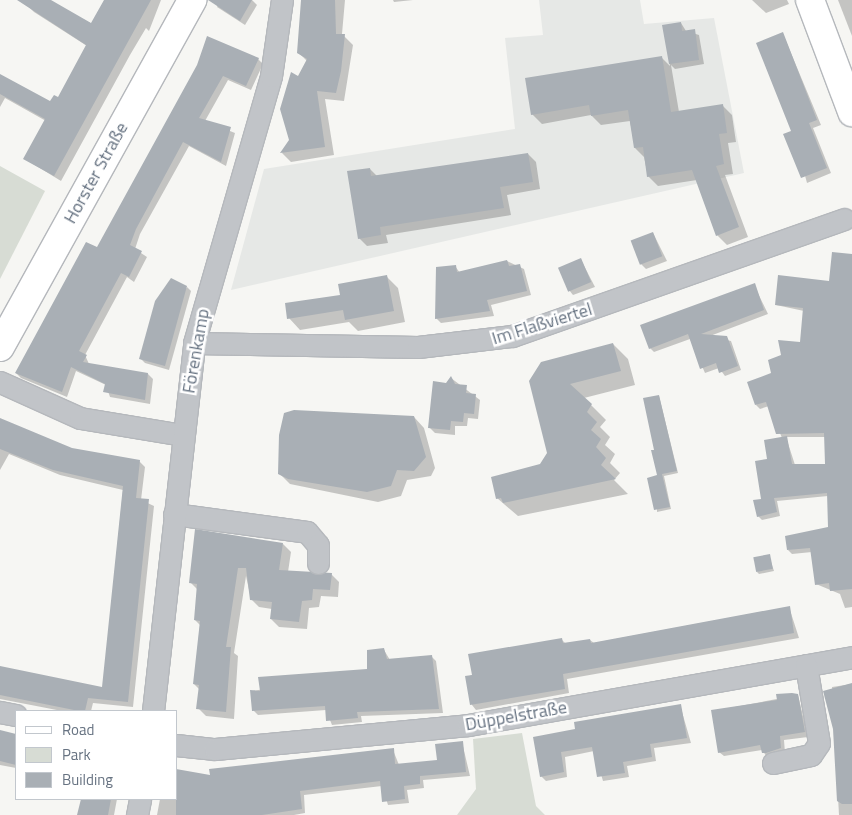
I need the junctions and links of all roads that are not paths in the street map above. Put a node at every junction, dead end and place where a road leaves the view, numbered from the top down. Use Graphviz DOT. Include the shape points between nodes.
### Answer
graph roads {
  1 [pos="192,0"];
  2 [pos="282,0"];
  3 [pos="810,0"];
  4 [pos="852,112"];
  5 [pos="844,219"];
  6 [pos="194,343"];
  7 [pos="0,347"];
  8 [pos="0,382"];
  9 [pos="183,437"];
  10 [pos="174,514"];
  11 [pos="318,563"];
  12 [pos="852,657"];
  13 [pos="806,665"];
  14 [pos="154,710"];
  15 [pos="0,712"];
  16 [pos="15,715"];
  17 [pos="178,745"];
  18 [pos="773,762"];
  19 [pos="140,800"];
  20 [pos="137,815"];
  1 -- 7 [label="main road, Horster Straße"];
  2 -- 6 [label="street, Förenkamp" via="271,76"];
  3 -- 4 [label="main road"];
  5 -- 6 [label="street, Im Flaßviertel" via="512,336 418,348"];
  6 -- 9 [label="street, Förenkamp"];
  8 -- 9 [label="street" via="80,418"];
  9 -- 10 [label="street, Förenkamp"];
  10 -- 11 [label="street" via="307,532 318,545"];
  10 -- 14 [label="street, Förenkamp"];
  12 -- 13 [label="street, Düppelstraße"];
  13 -- 17 [label="street, Düppelstraße" via="468,725 215,749"];
  13 -- 18 [label="street" via="818,743 811,755"];
  15 -- 16 [label="street"];
  19 -- 20 [label="street"];
}
